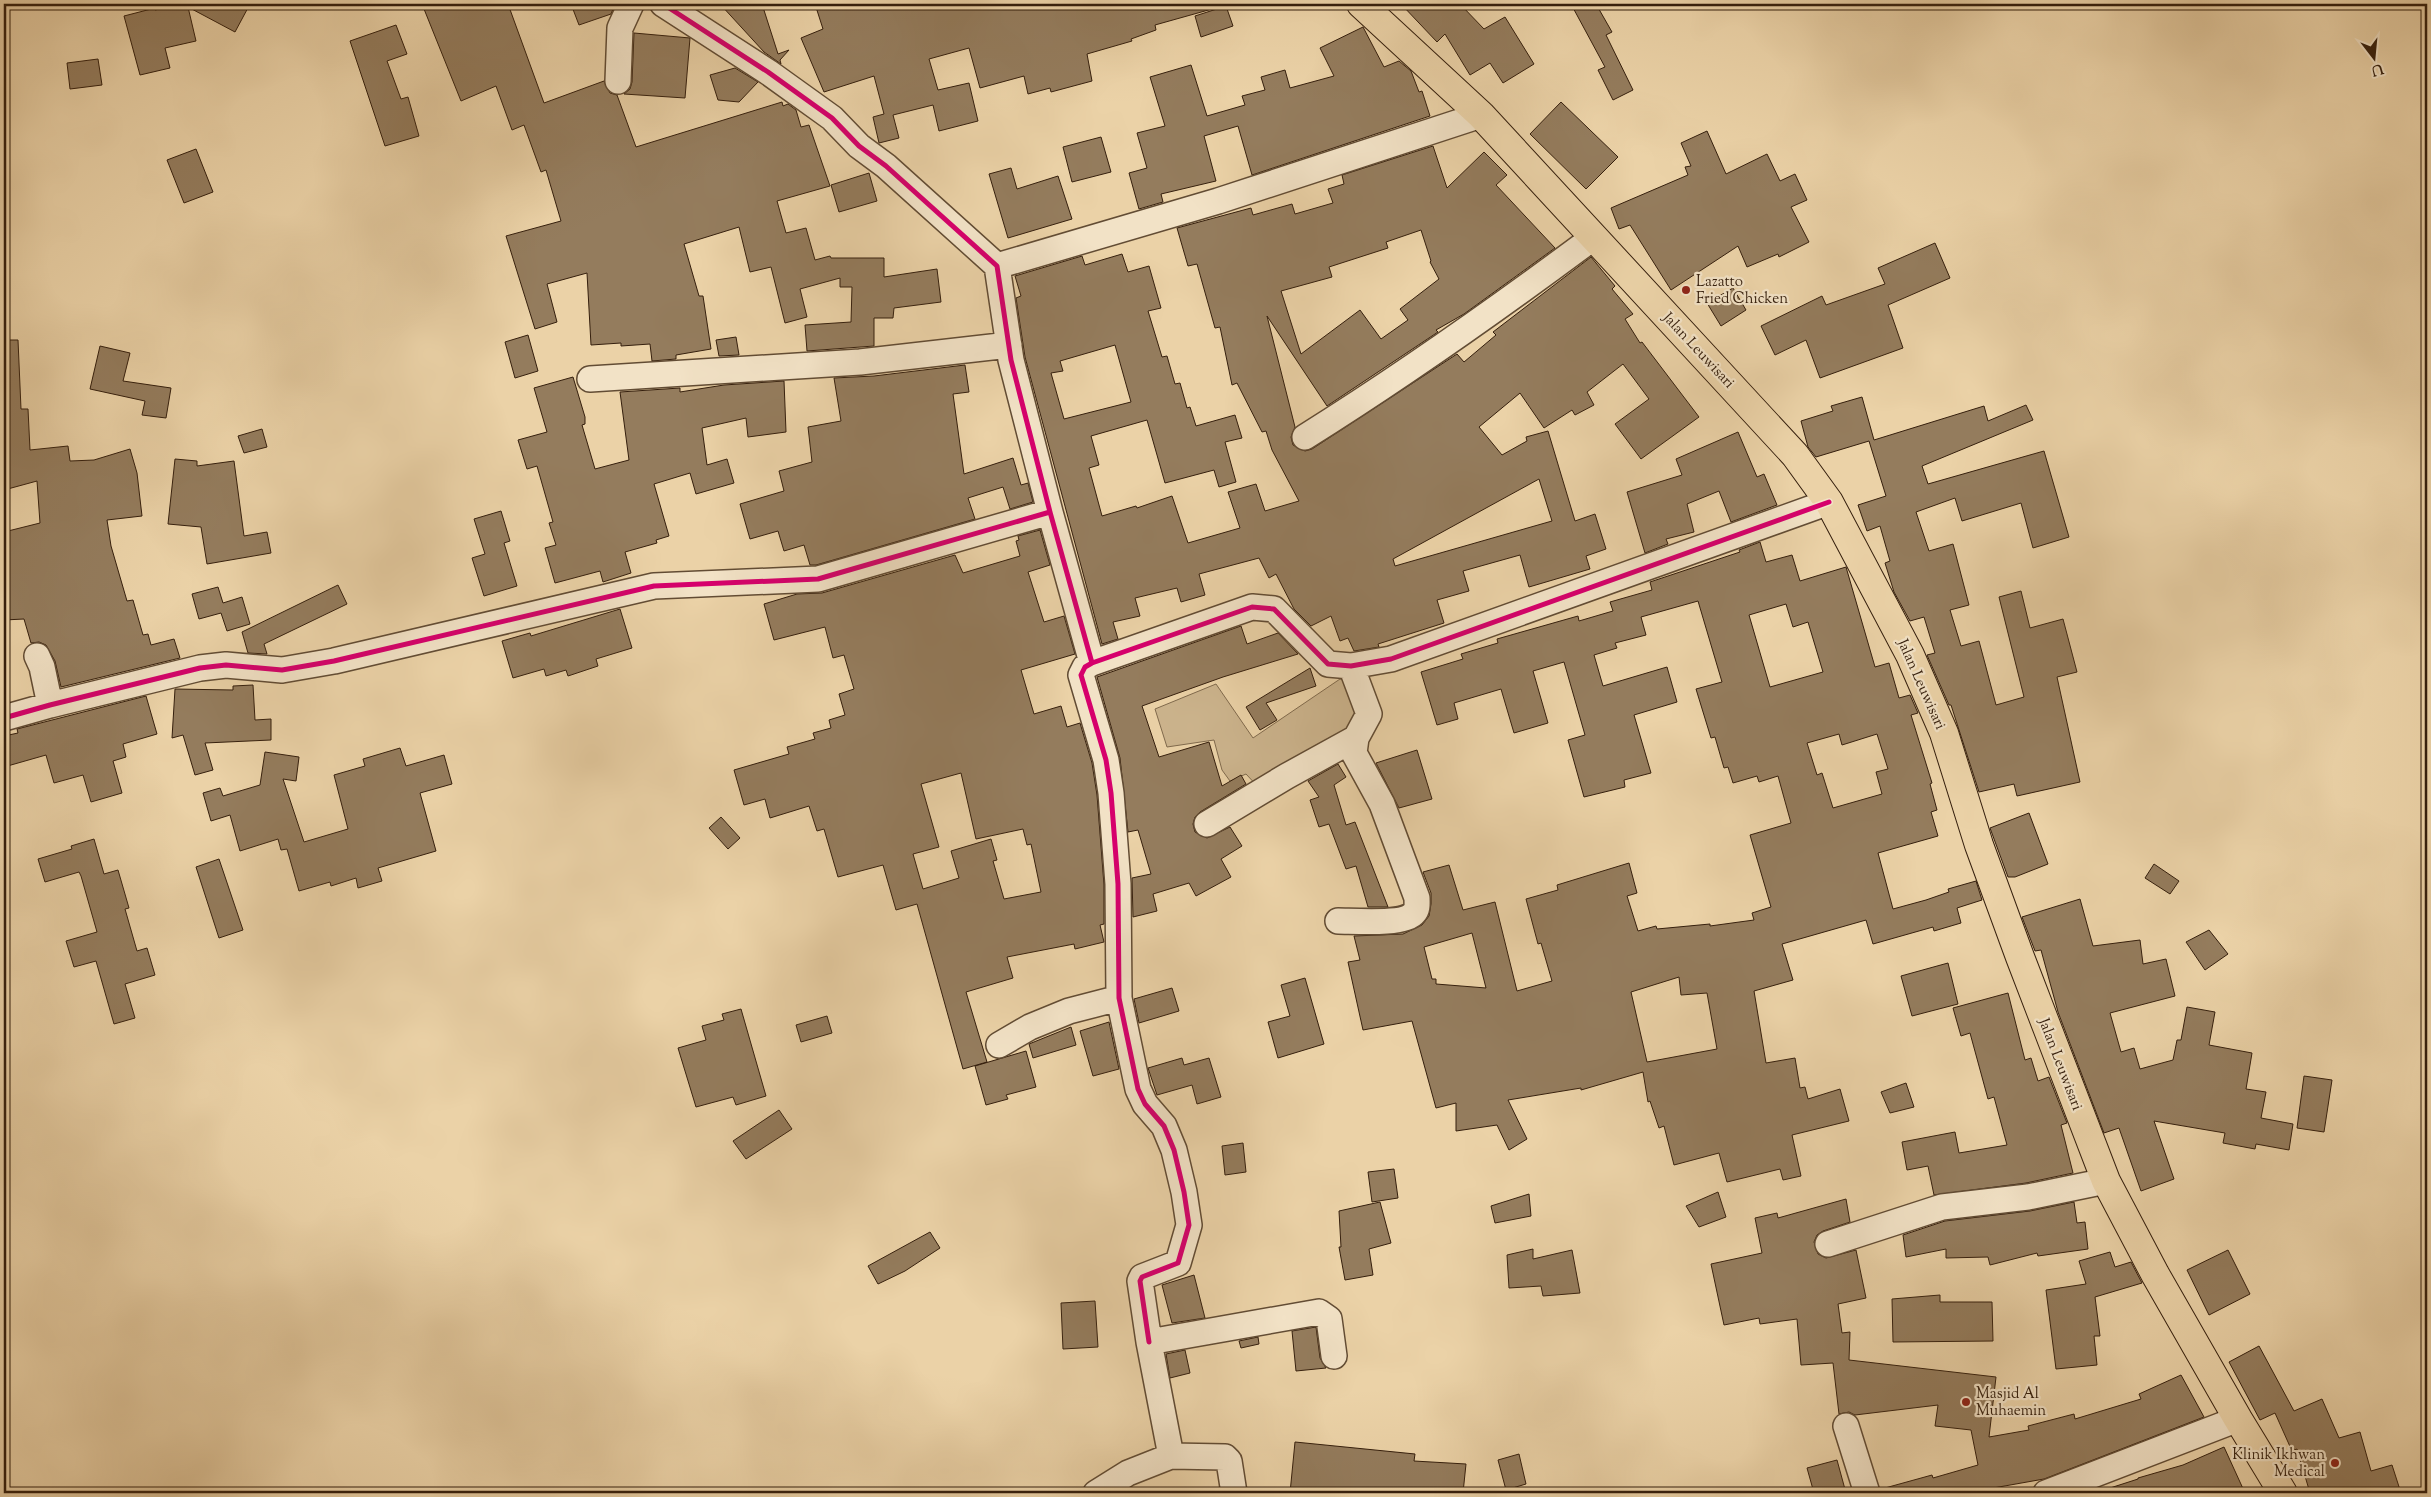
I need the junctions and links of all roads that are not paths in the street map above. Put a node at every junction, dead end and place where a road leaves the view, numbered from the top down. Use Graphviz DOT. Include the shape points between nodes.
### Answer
graph roads {
  1 [pos="631,4"];
  2 [pos="663,4"];
  3 [pos="1361,4"];
  4 [pos="618,80"];
  5 [pos="1481,115"];
  6 [pos="1594,237"];
  7 [pos="997,266"];
  8 [pos="1008,345"];
  9 [pos="590,379"];
  10 [pos="1305,437"];
  11 [pos="1829,502"];
  12 [pos="1050,512"];
  13 [pos="38,656"];
  14 [pos="1092,663"];
  15 [pos="1351,666"];
  16 [pos="50,705"];
  17 [pos="4,718"];
  18 [pos="1356,738"];
  19 [pos="1207,824"];
  20 [pos="1338,921"];
  21 [pos="1119,998"];
  22 [pos="999,1045"];
  23 [pos="2106,1181"];
  24 [pos="1828,1244"];
  25 [pos="1149,1342"];
  26 [pos="1334,1356"];
  27 [pos="2238,1419"];
  28 [pos="1846,1426"];
  29 [pos="1171,1456"];
  30 [pos="1096,1493"];
  31 [pos="1234,1493"];
  32 [pos="1867,1493"];
  33 [pos="2046,1493"];
  34 [pos="2283,1493"];
  1 -- 4 [label="street" via="620,28"];
  2 -- 7 [label="street" via="832,118 859,146 886,166"];
  3 -- 5 [label="main road, Jalan Leuwisari"];
  5 -- 6 [label="main road, Jalan Leuwisari"];
  5 -- 7 [label="street" via="1218,201"];
  6 -- 10 [label="street" via="1385,386"];
  6 -- 11 [label="main road, Jalan Leuwisari" via="1795,455"];
  7 -- 8 [label="street"];
  8 -- 9 [label="street" via="860,362"];
  8 -- 12 [label="street"];
  11 -- 15 [label="street" via="1391,659"];
  11 -- 23 [label="main road, Jalan Leuwisari" via="1910,655 1944,734 1979,844"];
  12 -- 14 [label="street"];
  12 -- 16 [label="street" via="818,579 654,586 334,662 282,670 226,665 200,668"];
  13 -- 16 [label="street"];
  14 -- 15 [label="street" via="1252,607 1274,609 1328,664"];
  14 -- 21 [label="street" via="1081,675 1106,760 1111,793 1118,884"];
  15 -- 18 [label="street" via="1368,714"];
  16 -- 17 [label="street"];
  18 -- 19 [label="street"];
  18 -- 20 [label="street" via="1356,760 1382,804 1417,898 1417,908 1413,915 1402,920"];
  21 -- 22 [label="street" via="1069,1011 1030,1027"];
  21 -- 25 [label="street" via="1138,1089 1145,1104 1164,1126 1174,1150 1189,1225 1178,1263 1140,1281"];
  23 -- 24 [label="street" via="2028,1198 1942,1207"];
  23 -- 27 [label="main road, Jalan Leuwisari"];
  25 -- 26 [label="street" via="1319,1312 1329,1318"];
  25 -- 29 [label="street"];
  27 -- 33 [label="street"];
  27 -- 34 [label="main road, Jalan Leuwisari"];
  28 -- 32 [label="street"];
  29 -- 30 [label="street" via="1128,1473"];
  29 -- 31 [label="street" via="1225,1457 1229,1461"];
}
